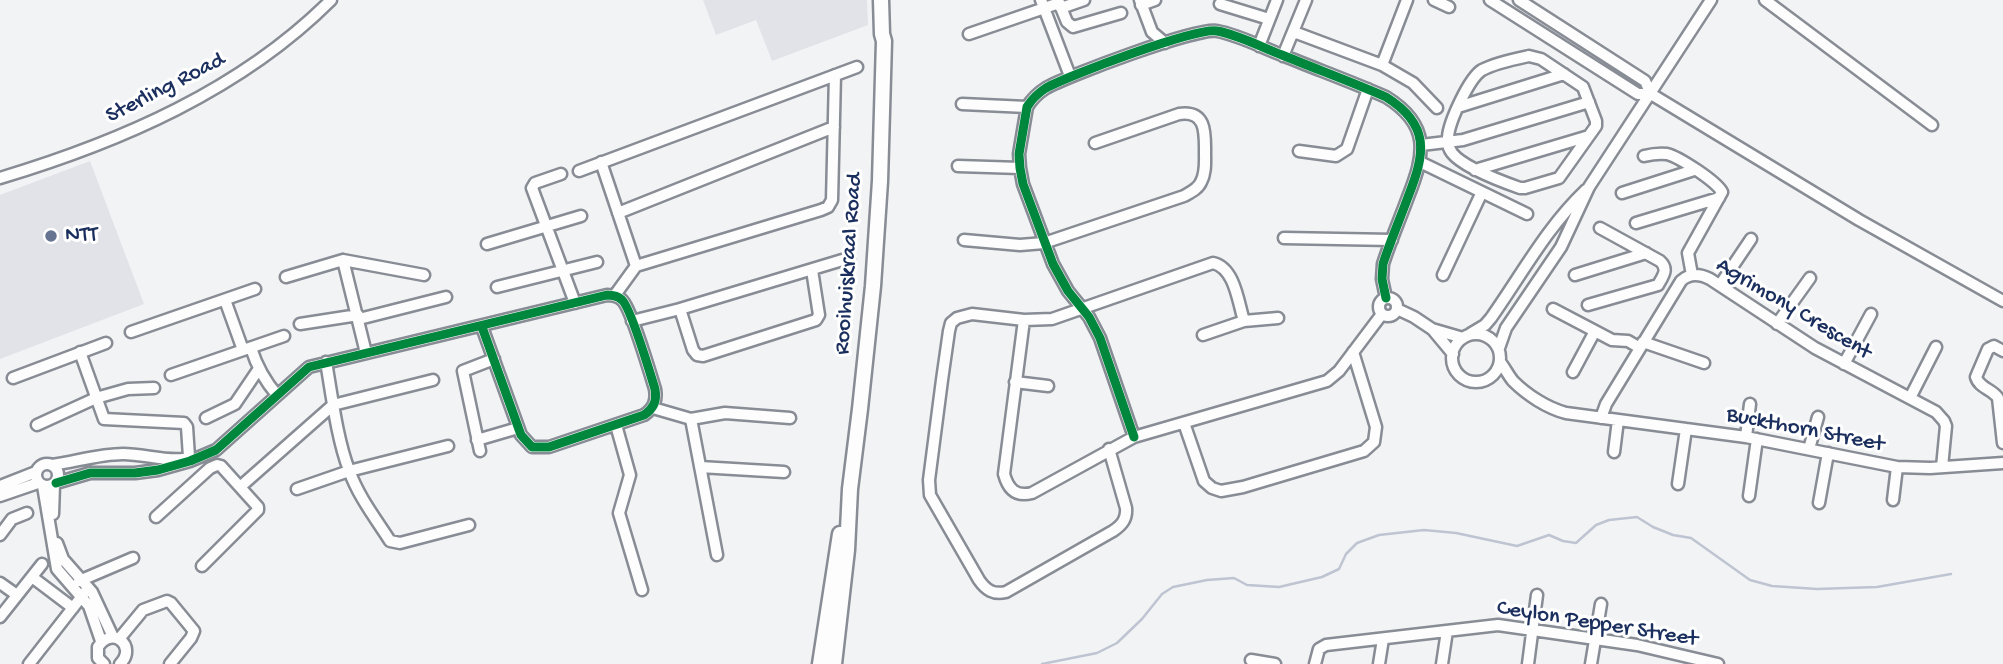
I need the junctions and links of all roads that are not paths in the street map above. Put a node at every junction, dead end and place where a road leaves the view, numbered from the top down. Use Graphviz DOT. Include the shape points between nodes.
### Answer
graph roads {
  1 [pos="331,0"];
  2 [pos="881,0"];
  3 [pos="890,0"];
  4 [pos="1084,0"];
  5 [pos="1155,0"];
  6 [pos="1277,0"];
  7 [pos="1306,0"];
  8 [pos="1407,0"];
  9 [pos="1434,0"];
  10 [pos="1490,0"];
  11 [pos="1519,0"];
  12 [pos="1710,0"];
  13 [pos="1765,0"];
  14 [pos="1140,2"];
  15 [pos="1043,4"];
  16 [pos="1060,4"];
  17 [pos="1220,4"];
  18 [pos="1449,7"];
  19 [pos="1121,13"];
  20 [pos="1269,19"];
  21 [pos="1294,32"];
  22 [pos="969,34"];
  23 [pos="884,41"];
  24 [pos="1165,43"];
  25 [pos="1259,46"];
  26 [pos="1283,56"];
  27 [pos="1382,65"];
  28 [pos="857,67"];
  29 [pos="1564,74"];
  30 [pos="835,75"];
  31 [pos="1070,76"];
  32 [pos="1368,89"];
  33 [pos="1651,94"];
  34 [pos="1588,102"];
  35 [pos="962,104"];
  36 [pos="1027,107"];
  37 [pos="1458,107"];
  38 [pos="1437,108"];
  39 [pos="1932,125"];
  40 [pos="834,127"];
  41 [pos="1590,136"];
  42 [pos="1448,142"];
  43 [pos="1094,143"];
  44 [pos="1421,145"];
  45 [pos="1299,151"];
  46 [pos="1644,156"];
  47 [pos="601,162"];
  48 [pos="1420,162"];
  49 [pos="958,166"];
  50 [pos="1020,168"];
  51 [pos="1475,170"];
  52 [pos="1694,170"];
  53 [pos="579,171"];
  54 [pos="561,174"];
  55 [pos="0,178"];
  56 [pos="1589,187"];
  57 [pos="1482,192"];
  58 [pos="1622,193"];
  59 [pos="1719,198"];
  60 [pos="618,213"];
  61 [pos="1527,214"];
  62 [pos="581,216"];
  63 [pos="1636,223"];
  64 [pos="546,227"];
  65 [pos="1600,228"];
  66 [pos="1545,237"];
  67 [pos="1284,238"];
  68 [pos="1751,239"];
  69 [pos="964,240"];
  70 [pos="1392,240"];
  71 [pos="1044,243"];
  72 [pos="487,244"];
  73 [pos="1561,247"];
  74 [pos="1646,253"];
  75 [pos="849,258"];
  76 [pos="344,260"];
  77 [pos="597,262"];
  78 [pos="636,266"];
  79 [pos="812,270"];
  80 [pos="565,271"];
  81 [pos="424,275"];
  82 [pos="1443,275"];
  83 [pos="1575,275"];
  84 [pos="1692,275"];
  85 [pos="286,277"];
  86 [pos="1810,278"];
  87 [pos="1658,285"];
  88 [pos="1720,285"];
  89 [pos="496,288"];
  90 [pos="255,289"];
  91 [pos="1673,294"];
  92 [pos="615,295"];
  93 [pos="446,297"];
  94 [pos="1386,298"];
  95 [pos="225,300"];
  96 [pos="2003,301"];
  97 [pos="575,303"];
  98 [pos="1588,305"];
  99 [pos="680,309"];
  100 [pos="1397,309"];
  101 [pos="1553,309"];
  102 [pos="1083,310"];
  103 [pos="1382,314"];
  104 [pos="1871,314"];
  105 [pos="359,317"];
  106 [pos="1278,318"];
  107 [pos="1024,320"];
  108 [pos="632,321"];
  109 [pos="1244,321"];
  110 [pos="300,324"];
  111 [pos="1777,324"];
  112 [pos="482,327"];
  113 [pos="1432,329"];
  114 [pos="1595,331"];
  115 [pos="131,332"];
  116 [pos="1203,335"];
  117 [pos="284,336"];
  118 [pos="1466,336"];
  119 [pos="106,343"];
  120 [pos="1642,345"];
  121 [pos="1936,347"];
  122 [pos="1499,348"];
  123 [pos="247,349"];
  124 [pos="2003,351"];
  125 [pos="80,352"];
  126 [pos="1353,352"];
  127 [pos="366,353"];
  128 [pos="1452,354"];
  129 [pos="494,359"];
  130 [pos="326,362"];
  131 [pos="1500,362"];
  132 [pos="1703,363"];
  133 [pos="1844,365"];
  134 [pos="258,370"];
  135 [pos="1573,372"];
  136 [pos="171,375"];
  137 [pos="13,378"];
  138 [pos="1490,378"];
  139 [pos="433,380"];
  140 [pos="1016,382"];
  141 [pos="1048,386"];
  142 [pos="154,388"];
  143 [pos="1521,388"];
  144 [pos="277,395"];
  145 [pos="96,398"];
  146 [pos="1910,398"];
  147 [pos="1750,404"];
  148 [pos="333,405"];
  149 [pos="653,408"];
  150 [pos="1818,417"];
  151 [pos="206,418"];
  152 [pos="790,418"];
  153 [pos="1601,418"];
  154 [pos="691,419"];
  155 [pos="1618,420"];
  156 [pos="1184,423"];
  157 [pos="37,425"];
  158 [pos="616,425"];
  159 [pos="518,428"];
  160 [pos="1686,429"];
  161 [pos="233,433"];
  162 [pos="1134,437"];
  163 [pos="1752,438"];
  164 [pos="477,440"];
  165 [pos="2003,443"];
  166 [pos="448,446"];
  167 [pos="1109,449"];
  168 [pos="1809,449"];
  169 [pos="480,451"];
  170 [pos="1614,452"];
  171 [pos="1828,453"];
  172 [pos="189,457"];
  173 [pos="2003,463"];
  174 [pos="52,465"];
  175 [pos="700,467"];
  176 [pos="1897,467"];
  177 [pos="1942,467"];
  178 [pos="349,471"];
  179 [pos="784,472"];
  180 [pos="45,482"];
  181 [pos="1678,484"];
  182 [pos="0,486"];
  183 [pos="240,487"];
  184 [pos="297,489"];
  185 [pos="849,489"];
  186 [pos="0,496"];
  187 [pos="1749,496"];
  188 [pos="1893,500"];
  189 [pos="1819,503"];
  190 [pos="27,513"];
  191 [pos="156,517"];
  192 [pos="470,525"];
  193 [pos="0,535"];
  194 [pos="717,555"];
  195 [pos="133,558"];
  196 [pos="42,564"];
  197 [pos="202,566"];
  198 [pos="33,577"];
  199 [pos="0,583"];
  200 [pos="77,583"];
  201 [pos="642,590"];
  202 [pos="86,592"];
  203 [pos="17,595"];
  204 [pos="1537,595"];
  205 [pos="1601,604"];
  206 [pos="73,608"];
  207 [pos="0,617"];
  208 [pos="1532,629"];
  209 [pos="1447,631"];
  210 [pos="116,638"];
  211 [pos="1383,639"];
  212 [pos="1595,639"];
  213 [pos="101,641"];
  214 [pos="1251,660"];
  215 [pos="124,663"];
  216 [pos="29,664"];
  217 [pos="102,664"];
  218 [pos="170,664"];
  219 [pos="820,664"];
  220 [pos="834,664"];
  221 [pos="1275,664"];
  222 [pos="1315,664"];
  223 [pos="1379,664"];
  224 [pos="1442,664"];
  225 [pos="1528,664"];
  226 [pos="1591,664"];
  227 [pos="1717,664"];
  1 -- 55 [label="street, Sterling Road" via="271,52 194,100 98,145"];
  2 -- 23 [label="main road, Rooihuiskraal Road"];
  3 -- 23 [label="main road, Rooihuiskraal Road"];
  4 -- 16 [label="street"];
  5 -- 14 [label="street"];
  6 -- 20 [label="street"];
  7 -- 21 [label="street"];
  8 -- 27 [label="street"];
  9 -- 18 [label="street"];
  10 -- 33 [label="street" via="1637,94"];
  11 -- 33 [label="street" via="1645,81"];
  12 -- 33 [label="street"];
  13 -- 39 [label="street"];
  14 -- 24 [label="street" via="1152,32"];
  15 -- 16 [label="street"];
  15 -- 22 [label="street"];
  15 -- 31 [label="street"];
  16 -- 19 [label="street" via="1073,27"];
  17 -- 20 [label="street"];
  20 -- 25 [label="street"];
  21 -- 26 [label="street"];
  21 -- 27 [label="street"];
  23 -- 185 [label="main road, Rooihuiskraal Road" via="873,286"];
  24 -- 25 [label="street" via="1213,30"];
  24 -- 31 [label="street"];
  25 -- 26 [label="street"];
  26 -- 32 [label="street"];
  27 -- 38 [label="street" via="1413,83"];
  28 -- 30 [label="street"];
  29 -- 34 [label="street" via="1583,87"];
  29 -- 37 [label="street"];
  29 -- 37 [label="street" via="1530,56 1486,68 1473,79"];
  30 -- 40 [label="street"];
  30 -- 47 [label="street"];
  31 -- 36 [label="street" via="1039,92"];
  32 -- 44 [label="street" via="1402,108 1415,125"];
  32 -- 45 [label="street" via="1347,149 1336,156"];
  33 -- 56 [label="street"];
  33 -- 96 [label="street"];
  34 -- 41 [label="street" via="1596,121"];
  34 -- 42 [label="street"];
  35 -- 36 [label="street"];
  36 -- 50 [label="street"];
  37 -- 42 [label="street"];
  40 -- 60 [label="street"];
  40 -- 78 [label="street" via="828,207"];
  41 -- 51 [label="street"];
  41 -- 51 [label="street" via="1559,178 1545,183 1520,188"];
  42 -- 44 [label="street"];
  42 -- 51 [label="street" via="1456,156"];
  43 -- 71 [label="street" via="1179,114 1193,115 1205,132 1204,175 1198,187 1184,196"];
  44 -- 48 [label="street"];
  46 -- 52 [label="street" via="1666,154"];
  47 -- 53 [label="street"];
  47 -- 60 [label="street"];
  48 -- 57 [label="street"];
  48 -- 70 [label="street"];
  49 -- 50 [label="street"];
  50 -- 71 [label="street"];
  52 -- 58 [label="street"];
  52 -- 59 [label="street" via="1719,187"];
  54 -- 64 [label="street" via="532,186"];
  56 -- 66 [label="street"];
  56 -- 73 [label="street"];
  57 -- 61 [label="street"];
  57 -- 82 [label="street"];
  59 -- 63 [label="street"];
  59 -- 84 [label="street" via="1688,253"];
  60 -- 78 [label="street"];
  62 -- 64 [label="street"];
  64 -- 72 [label="street"];
  64 -- 80 [label="street"];
  65 -- 74 [label="street"];
  66 -- 73 [label="street"];
  66 -- 118 [label="street" via="1491,318"];
  67 -- 70 [label="street"];
  68 -- 88 [label="street"];
  69 -- 71 [label="street"];
  70 -- 94 [label="street" via="1382,270"];
  71 -- 102 [label="street"];
  73 -- 122 [label="street" via="1506,328"];
  74 -- 83 [label="street"];
  74 -- 87 [label="street" via="1665,266"];
  75 -- 79 [label="street"];
  76 -- 81 [label="street"];
  76 -- 85 [label="street"];
  76 -- 105 [label="street"];
  77 -- 80 [label="street"];
  78 -- 92 [label="street"];
  79 -- 99 [label="street"];
  79 -- 99 [label="street" via="816,320 703,356 693,350"];
  80 -- 89 [label="street"];
  80 -- 97 [label="street"];
  84 -- 88 [label="street, Agrimony Crescent"];
  84 -- 91 [label="street, Agrimony Crescent" via="1683,279"];
  86 -- 111 [label="street"];
  87 -- 91 [label="street"];
  87 -- 98 [label="street"];
  88 -- 111 [label="street, Agrimony Crescent"];
  90 -- 95 [label="street"];
  91 -- 120 [label="street, Agrimony Crescent"];
  92 -- 97 [label="street"];
  92 -- 108 [label="street" via="626,304"];
  93 -- 105 [label="street"];
  94 -- 100 [label="street" via="1394,300"];
  94 -- 103 [label="street" via="1380,303"];
  95 -- 115 [label="street"];
  95 -- 123 [label="street"];
  97 -- 112 [label="street"];
  99 -- 108 [label="street"];
  100 -- 103 [label="street" via="1390,316"];
  100 -- 113 [label="street"];
  101 -- 114 [label="street"];
  102 -- 107 [label="street" via="1052,320"];
  102 -- 109 [label="street" via="1213,263 1227,271"];
  102 -- 162 [label="street" via="1100,338"];
  103 -- 126 [label="street"];
  104 -- 133 [label="street"];
  105 -- 110 [label="street"];
  105 -- 127 [label="street"];
  106 -- 109 [label="street"];
  107 -- 140 [label="street"];
  107 -- 167 [label="street" via="972,314 957,318 948,331 929,492 984,587 994,593 1006,592 1121,524 1126,508"];
  108 -- 149 [label="street" via="655,389"];
  109 -- 116 [label="street"];
  111 -- 133 [label="street, Agrimony Crescent"];
  112 -- 127 [label="street"];
  112 -- 129 [label="street"];
  113 -- 118 [label="street"];
  113 -- 128 [label="street"];
  114 -- 120 [label="street" via="1614,341"];
  114 -- 135 [label="street"];
  117 -- 123 [label="street"];
  118 -- 122 [label="street" via="1484,334"];
  118 -- 128 [label="street"];
  119 -- 125 [label="street"];
  120 -- 132 [label="street"];
  120 -- 153 [label="street, Agrimony Crescent"];
  121 -- 146 [label="street"];
  122 -- 131 [label="street"];
  123 -- 134 [label="street"];
  123 -- 136 [label="street"];
  124 -- 165 [label="street" via="1990,347 1976,377 1998,398"];
  125 -- 137 [label="street"];
  125 -- 145 [label="street"];
  126 -- 156 [label="street" via="1323,384"];
  126 -- 156 [label="street" via="1377,427 1374,442 1364,451 1222,491 1204,481"];
  127 -- 130 [label="street"];
  128 -- 138 [label="street" via="1460,375 1474,382"];
  129 -- 159 [label="street"];
  129 -- 164 [label="street" via="463,371"];
  130 -- 144 [label="street" via="309,367"];
  130 -- 148 [label="street"];
  131 -- 138 [label="street"];
  131 -- 143 [label="street"];
  133 -- 146 [label="street, Agrimony Crescent"];
  134 -- 144 [label="street"];
  134 -- 151 [label="street" via="233,407"];
  138 -- 143 [label="street"];
  139 -- 148 [label="street"];
  140 -- 141 [label="street"];
  140 -- 167 [label="street" via="1004,474 1014,491 1032,493"];
  142 -- 145 [label="street"];
  143 -- 153 [label="street, Buckthorn Street" via="1560,411"];
  144 -- 161 [label="street"];
  145 -- 157 [label="street"];
  145 -- 172 [label="street" via="106,420 184,423"];
  146 -- 177 [label="street, Agrimony Crescent" via="1944,421"];
  147 -- 163 [label="street"];
  148 -- 178 [label="street"];
  148 -- 183 [label="street"];
  149 -- 154 [label="street"];
  149 -- 158 [label="street"];
  150 -- 168 [label="street"];
  152 -- 154 [label="street" via="725,413"];
  153 -- 155 [label="street, Buckthorn Street"];
  154 -- 175 [label="street"];
  155 -- 160 [label="street, Buckthorn Street"];
  155 -- 170 [label="street"];
  156 -- 162 [label="street"];
  158 -- 159 [label="street" via="543,448 527,444"];
  158 -- 201 [label="street" via="630,475 619,513"];
  159 -- 164 [label="street"];
  160 -- 163 [label="street, Buckthorn Street"];
  160 -- 181 [label="street"];
  161 -- 172 [label="street"];
  161 -- 180 [label="street" via="204,456 158,471 90,473"];
  162 -- 167 [label="street"];
  163 -- 168 [label="street, Buckthorn Street"];
  163 -- 187 [label="street"];
  164 -- 169 [label="street"];
  166 -- 178 [label="street"];
  168 -- 171 [label="street, Buckthorn Street"];
  171 -- 176 [label="street, Buckthorn Street"];
  171 -- 189 [label="street"];
  172 -- 174 [label="street" via="169,460 121,454"];
  173 -- 177 [label="street, Buckthorn Street"];
  174 -- 180 [label="street" via="58,473"];
  174 -- 180 [label="street" via="44,464"];
  175 -- 179 [label="street"];
  175 -- 194 [label="street"];
  176 -- 177 [label="street, Buckthorn Street"];
  176 -- 188 [label="street"];
  178 -- 184 [label="street"];
  178 -- 192 [label="street" via="394,543"];
  180 -- 182 [label="street"];
  180 -- 186 [label="street"];
  180 -- 200 [label="street" via="60,554"];
  183 -- 191 [label="street" via="220,466 214,466"];
  183 -- 197 [label="street" via="258,507 257,513"];
  185 -- 219 [label="main road, Rooihuiskraal Road"];
  185 -- 220 [label="main road, Rooihuiskraal Road"];
  190 -- 193 [label="street" via="12,519"];
  195 -- 200 [label="street"];
  196 -- 198 [label="street"];
  198 -- 203 [label="street"];
  198 -- 206 [label="street"];
  199 -- 203 [label="street"];
  200 -- 202 [label="street"];
  202 -- 206 [label="street"];
  202 -- 210 [label="street" via="97,601"];
  202 -- 213 [label="street"];
  203 -- 207 [label="street"];
  204 -- 208 [label="street"];
  205 -- 212 [label="street"];
  206 -- 216 [label="street"];
  208 -- 209 [label="street, Ceylon Pepper Street" via="1498,625"];
  208 -- 212 [label="street, Ceylon Pepper Street"];
  208 -- 225 [label="street"];
  209 -- 211 [label="street, Ceylon Pepper Street"];
  209 -- 224 [label="street"];
  210 -- 213 [label="street"];
  210 -- 215 [label="street" via="126,649"];
  210 -- 218 [label="street" via="142,610 167,601 194,631"];
  211 -- 222 [label="street, Ceylon Pepper Street" via="1326,645 1319,649"];
  211 -- 223 [label="street"];
  212 -- 226 [label="street"];
  212 -- 227 [label="street, Ceylon Pepper Street"];
  213 -- 217 [label="street" via="97,653"];
  214 -- 221 [label="street"];
}
